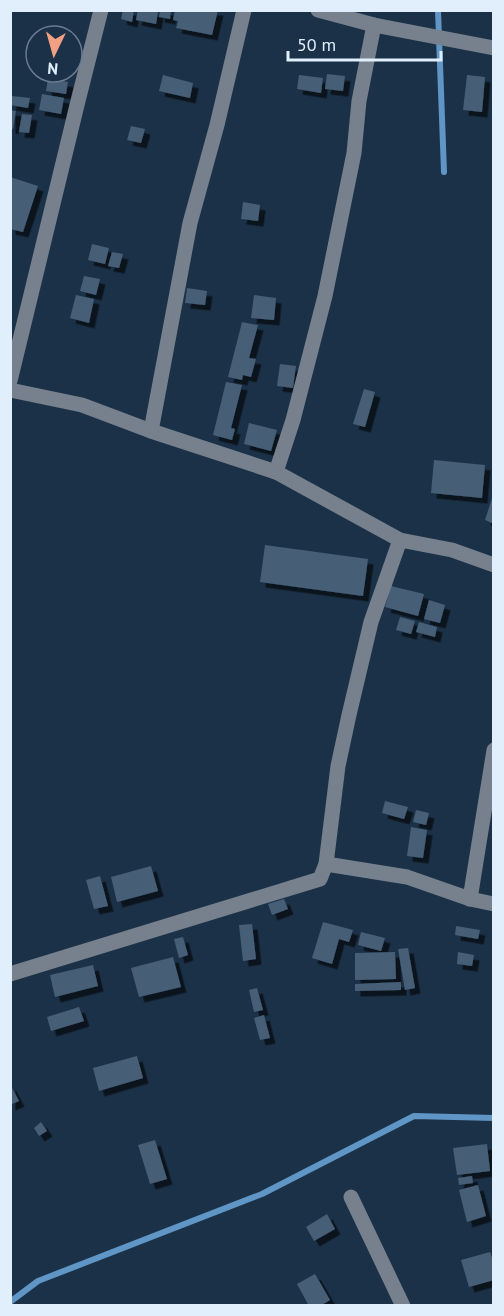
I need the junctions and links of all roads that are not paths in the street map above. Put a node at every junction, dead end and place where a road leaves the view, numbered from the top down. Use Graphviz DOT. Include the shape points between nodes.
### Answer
graph roads {
  1 [pos="101,10"];
  2 [pos="244,10"];
  3 [pos="318,10"];
  4 [pos="374,25"];
  5 [pos="494,48"];
  6 [pos="10,381"];
  7 [pos="10,390"];
  8 [pos="151,431"];
  9 [pos="276,472"];
  10 [pos="400,540"];
  11 [pos="494,565"];
  12 [pos="494,750"];
  13 [pos="326,864"];
  14 [pos="470,899"];
  15 [pos="494,904"];
  16 [pos="10,974"];
  17 [pos="351,1197"];
  18 [pos="403,1305"];
  1 -- 6 [label="street"];
  2 -- 8 [label="street" via="190,223"];
  3 -- 4 [label="street"];
  4 -- 5 [label="street"];
  4 -- 9 [label="street" via="328,285"];
  7 -- 8 [label="street" via="82,405"];
  8 -- 9 [label="street"];
  9 -- 10 [label="street"];
  10 -- 11 [label="street" via="452,550"];
  10 -- 13 [label="street" via="371,622 349,715 338,766"];
  12 -- 14 [label="street"];
  13 -- 14 [label="street" via="407,877"];
  13 -- 16 [label="street" via="320,879 310,883"];
  14 -- 15 [label="street"];
  17 -- 18 [label="street"];
}
